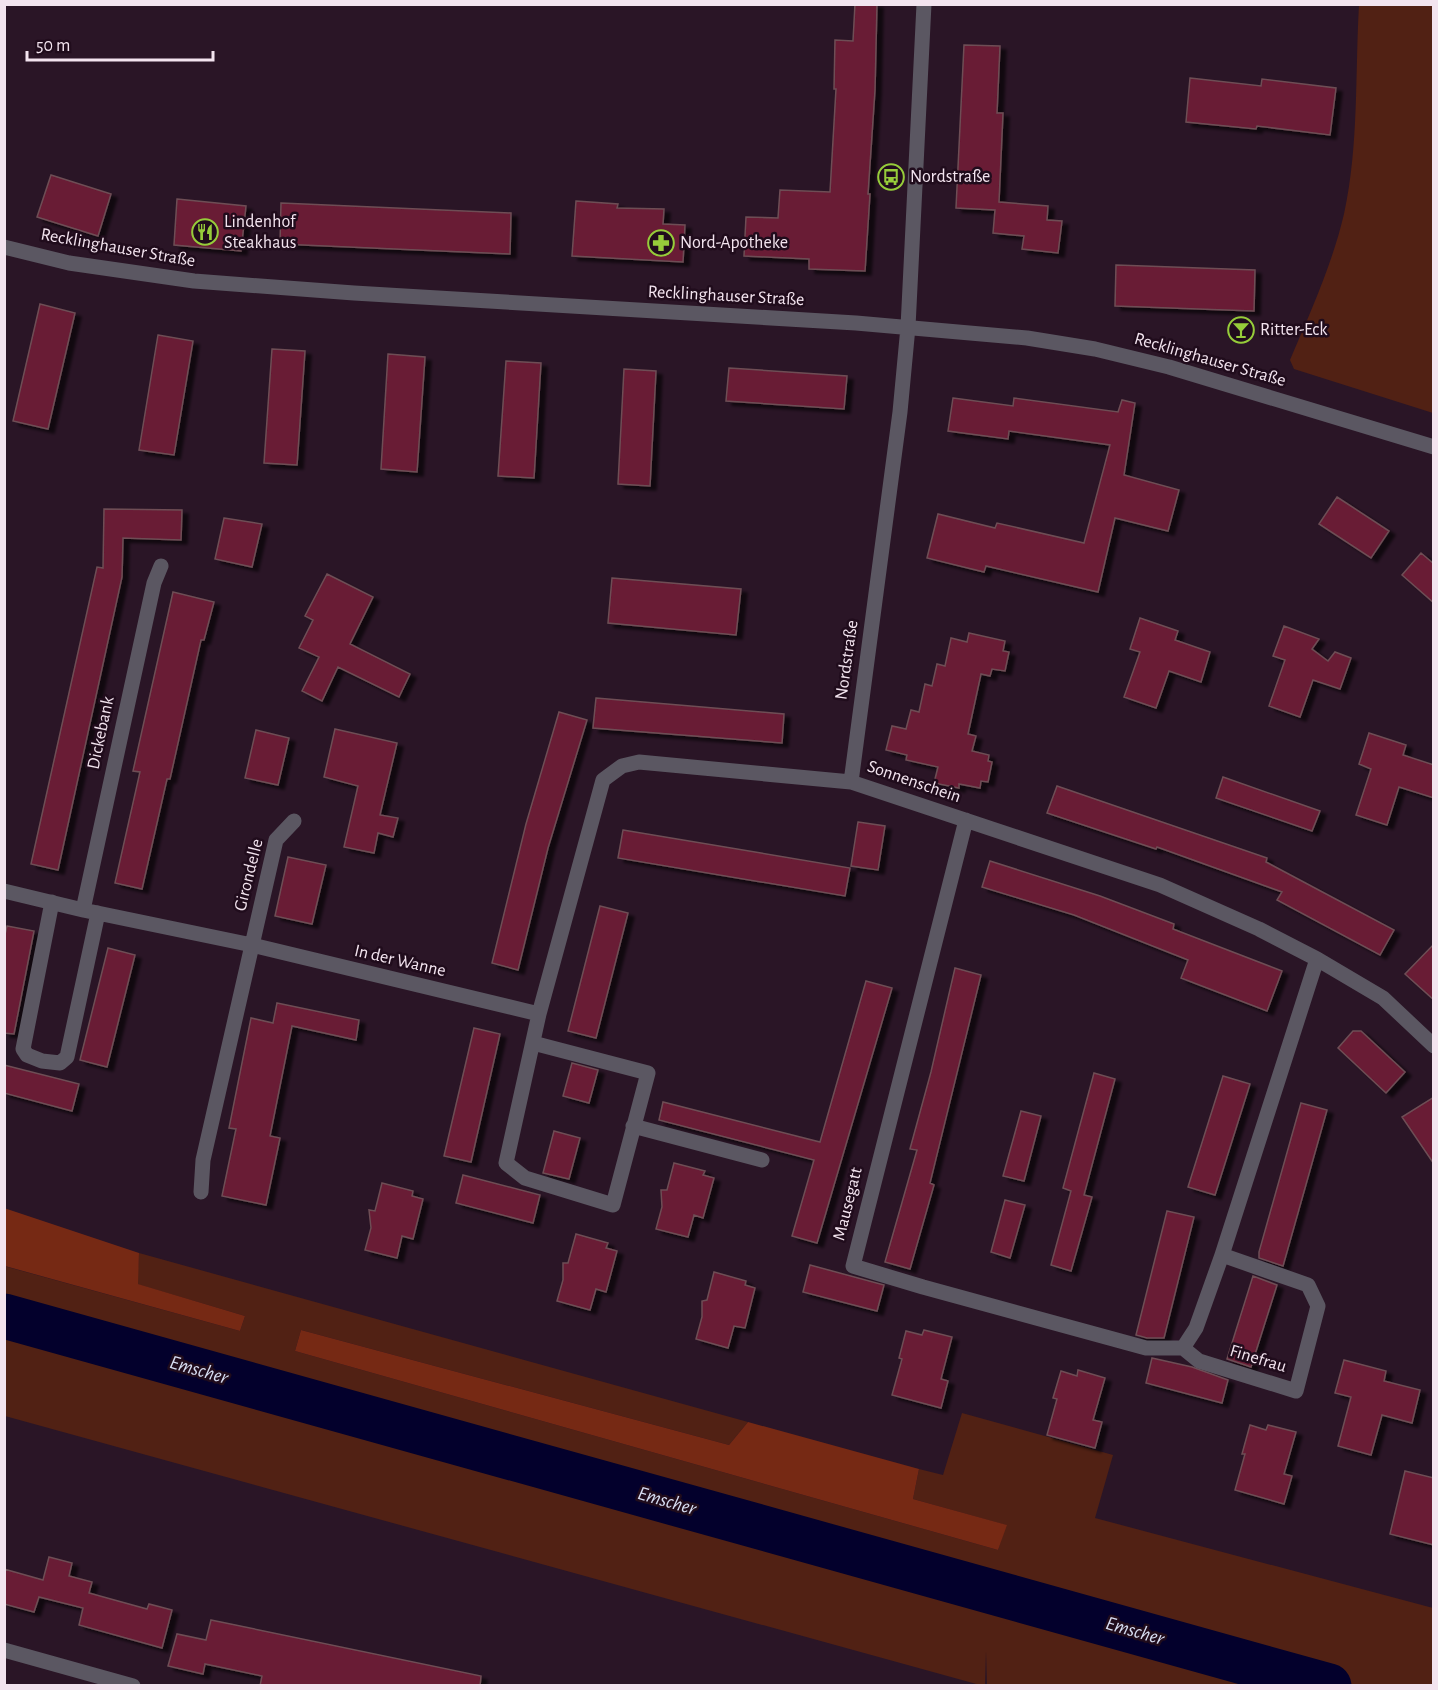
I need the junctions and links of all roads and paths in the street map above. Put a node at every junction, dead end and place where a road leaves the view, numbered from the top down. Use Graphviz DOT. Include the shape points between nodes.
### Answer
graph roads {
  1 [pos="924,4"];
  2 [pos="4,247"];
  3 [pos="908,327"];
  4 [pos="1434,447"];
  5 [pos="161,566"];
  6 [pos="851,782"];
  7 [pos="294,820"];
  8 [pos="966,820"];
  9 [pos="4,891"];
  10 [pos="52,902"];
  11 [pos="90,911"];
  12 [pos="252,945"];
  13 [pos="1317,959"];
  14 [pos="539,1014"];
  15 [pos="532,1043"];
  16 [pos="1434,1046"];
  17 [pos="633,1126"];
  18 [pos="762,1160"];
  19 [pos="201,1192"];
  20 [pos="1222,1255"];
  21 [pos="1183,1348"];
  22 [pos="4,1650"];
  23 [pos="133,1686"];
  1 -- 3 [label="street, Nordstraße"];
  2 -- 3 [label="street, Recklinghauser Straße" via="69,262 194,281"];
  3 -- 4 [label="street, Recklinghauser Straße" via="1095,349 1180,370"];
  3 -- 6 [label="street, Nordstraße"];
  5 -- 11 [label="street, Dickebank" via="154,583"];
  6 -- 8 [label="street, Sonnenschein"];
  6 -- 14 [label="street, Sonnenschein" via="639,762 622,766 603,780"];
  7 -- 12 [label="street, Girondelle" via="276,840"];
  8 -- 13 [label="street, Sonnenschein" via="1160,885"];
  8 -- 21 [label="street, Mausegatt" via="853,1266 1146,1348"];
  9 -- 10 [label="street, In der Wanne"];
  10 -- 11 [label="street, In der Wanne"];
  10 -- 11 [label="street, Dickebank" via="23,1049 42,1061 60,1062 67,1057"];
  11 -- 12 [label="street, In der Wanne"];
  12 -- 14 [label="street, In der Wanne"];
  12 -- 19 [label="street" via="203,1160"];
  13 -- 16 [label="street, Sonnenschein" via="1383,998"];
  13 -- 20 [label="street"];
  14 -- 15 [label="street, Sonnenschein"];
  15 -- 17 [label="street, Sonnenschein" via="648,1073"];
  15 -- 17 [label="street, Sonnenschein" via="506,1163 525,1178 613,1205"];
  17 -- 18 [label="street"];
  20 -- 21 [label="street" via="1196,1328"];
  20 -- 21 [label="street, Finefrau" via="1308,1286 1318,1306 1296,1391 1199,1361"];
  22 -- 23 [label="street"];
}
